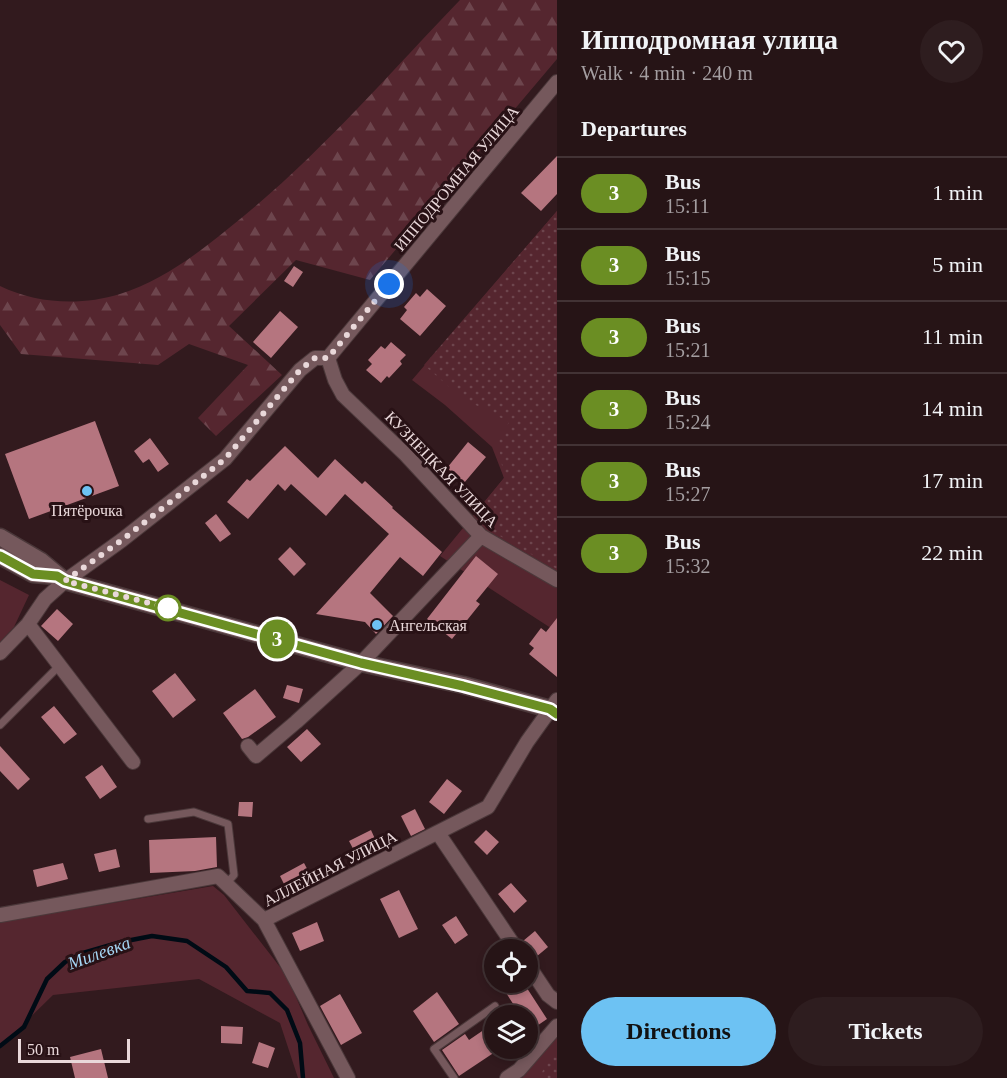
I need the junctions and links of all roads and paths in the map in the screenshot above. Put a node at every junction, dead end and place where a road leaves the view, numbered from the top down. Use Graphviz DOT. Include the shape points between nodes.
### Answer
graph roads {
  1 [pos="557,82"];
  2 [pos="328,358"];
  3 [pos="481,536"];
  4 [pos="0,537"];
  5 [pos="0,556"];
  6 [pos="61,578"];
  7 [pos="557,580"];
  8 [pos="28,624"];
  9 [pos="0,653"];
  10 [pos="361,663"];
  11 [pos="59,666"];
  12 [pos="555,708"];
  13 [pos="0,725"];
  14 [pos="248,746"];
  15 [pos="133,762"];
  16 [pos="148,819"];
  17 [pos="438,833"];
  18 [pos="226,884"];
  19 [pos="0,915"];
  20 [pos="264,920"];
  21 [pos="510,939"];
  22 [pos="538,980"];
  23 [pos="557,1002"];
  24 [pos="484,1014"];
  25 [pos="557,1026"];
  26 [pos="348,1078"];
  27 [pos="454,1078"];
  28 [pos="507,1078"];
  1 -- 2 [label="street, ИППОДРОМНАЯ УЛИЦА"];
  2 -- 3 [label="street, КУЗНЕЦКАЯ УЛИЦА" via="343,395 406,455"];
  2 -- 6 [label="street, ИППОДРОМНАЯ УЛИЦА" via="315,358 300,370 225,459 122,540"];
  3 -- 7 [label="street, КУЗНЕЦКАЯ УЛИЦА"];
  3 -- 10 [label="street"];
  4 -- 6 [label="street"];
  5 -- 6 [label="street" via="33,574"];
  6 -- 8 [label="street, ИППОДРОМНАЯ УЛИЦА"];
  6 -- 10 [label="street"];
  8 -- 9 [label="street, ИППОДРОМНАЯ УЛИЦА"];
  8 -- 11 [label="street"];
  10 -- 12 [label="street"];
  10 -- 14 [label="street" via="256,756"];
  11 -- 13 [label="lane"];
  11 -- 15 [label="street"];
  12 -- 17 [label="street, АЛЛЕЙНАЯ УЛИЦА" via="527,742 488,807"];
  16 -- 18 [label="lane" via="194,812 228,824 234,875"];
  17 -- 20 [label="street, АЛЛЕЙНАЯ УЛИЦА"];
  17 -- 21 [label="street"];
  18 -- 19 [label="street" via="218,876"];
  18 -- 20 [label="street, АЛЛЕЙНАЯ УЛИЦА"];
  20 -- 26 [label="street"];
  22 -- 23 [label="street"];
  24 -- 27 [label="lane" via="434,1049"];
  25 -- 28 [label="street" via="519,1070"];
}
